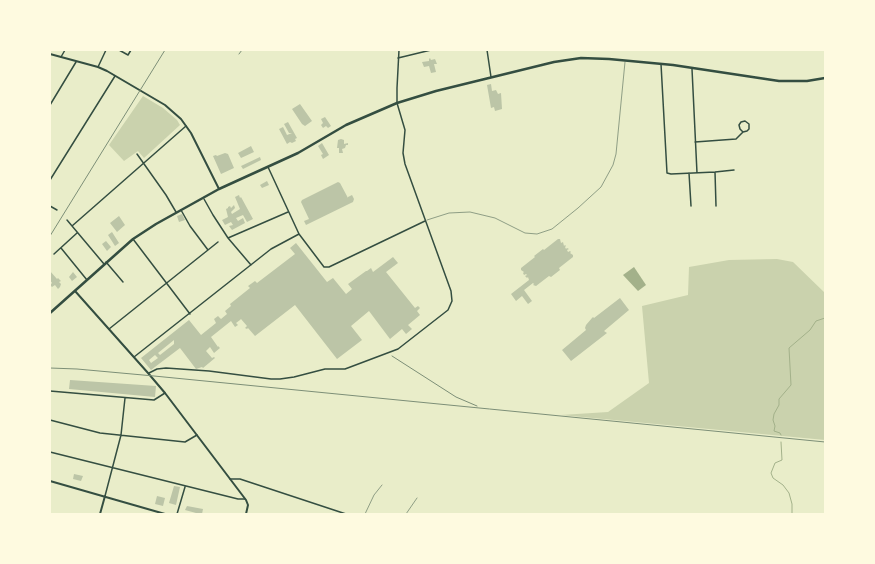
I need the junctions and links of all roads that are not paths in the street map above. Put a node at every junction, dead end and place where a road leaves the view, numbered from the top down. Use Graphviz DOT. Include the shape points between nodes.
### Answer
graph roads {
  1 [pos="65,50"];
  2 [pos="106,50"];
  3 [pos="119,50"];
  4 [pos="131,50"];
  5 [pos="399,50"];
  6 [pos="431,50"];
  7 [pos="487,50"];
  8 [pos="50,54"];
  9 [pos="61,57"];
  10 [pos="398,58"];
  11 [pos="625,60"];
  12 [pos="76,61"];
  13 [pos="662,64"];
  14 [pos="98,67"];
  15 [pos="692,67"];
  16 [pos="116,76"];
  17 [pos="491,77"];
  18 [pos="825,78"];
  19 [pos="397,103"];
  20 [pos="50,105"];
  21 [pos="186,126"];
  22 [pos="743,132"];
  23 [pos="695,142"];
  24 [pos="137,154"];
  25 [pos="143,162"];
  26 [pos="268,167"];
  27 [pos="734,170"];
  28 [pos="715,172"];
  29 [pos="689,173"];
  30 [pos="697,173"];
  31 [pos="50,180"];
  32 [pos="219,189"];
  33 [pos="204,198"];
  34 [pos="50,206"];
  35 [pos="691,206"];
  36 [pos="716,206"];
  37 [pos="57,210"];
  38 [pos="181,210"];
  39 [pos="176,212"];
  40 [pos="288,212"];
  41 [pos="67,220"];
  42 [pos="425,221"];
  43 [pos="72,226"];
  44 [pos="77,233"];
  45 [pos="299,234"];
  46 [pos="228,238"];
  47 [pos="132,239"];
  48 [pos="218,242"];
  49 [pos="61,248"];
  50 [pos="208,250"];
  51 [pos="54,254"];
  52 [pos="105,263"];
  53 [pos="251,265"];
  54 [pos="87,280"];
  55 [pos="123,282"];
  56 [pos="166,283"];
  57 [pos="74,291"];
  58 [pos="50,313"];
  59 [pos="190,314"];
  60 [pos="109,329"];
  61 [pos="134,358"];
  62 [pos="148,373"];
  63 [pos="50,391"];
  64 [pos="164,393"];
  65 [pos="125,398"];
  66 [pos="50,420"];
  67 [pos="121,435"];
  68 [pos="196,435"];
  69 [pos="50,452"];
  70 [pos="112,468"];
  71 [pos="230,479"];
  72 [pos="50,480"];
  73 [pos="382,485"];
  74 [pos="185,486"];
  75 [pos="105,496"];
  76 [pos="418,498"];
  77 [pos="245,499"];
  78 [pos="100,514"];
  79 [pos="164,514"];
  80 [pos="177,514"];
  81 [pos="246,514"];
  82 [pos="346,514"];
  83 [pos="365,514"];
  84 [pos="406,514"];
  1 -- 9 [label="street"];
  2 -- 14 [label="street"];
  3 -- 4 [label="street" via="128,55"];
  5 -- 10 [label="street"];
  6 -- 10 [label="street"];
  7 -- 17 [label="street"];
  8 -- 9 [label="main road"];
  9 -- 12 [label="main road"];
  10 -- 19 [label="street"];
  11 -- 13 [label="highway"];
  11 -- 17 [label="highway" via="570,59"];
  11 -- 42 [label="lane" via="613,165 602,187 578,208 549,230 537,234 524,233 495,218 470,212 449,213"];
  12 -- 14 [label="main road"];
  12 -- 20 [label="street"];
  13 -- 15 [label="highway"];
  13 -- 29 [label="street" via="668,173"];
  14 -- 16 [label="main road"];
  15 -- 18 [label="highway" via="779,81"];
  15 -- 23 [label="street"];
  16 -- 21 [label="main road" via="165,105"];
  16 -- 31 [label="street"];
  17 -- 19 [label="highway"];
  19 -- 26 [label="highway" via="346,124 298,153"];
  19 -- 42 [label="street" via="405,130 405,164"];
  21 -- 25 [label="street"];
  21 -- 32 [label="main road"];
  22 -- 22 [label="street" via="750,127 745,121 739,125"];
  22 -- 23 [label="street" via="736,139"];
  23 -- 30 [label="street"];
  24 -- 25 [label="street"];
  25 -- 39 [label="street"];
  25 -- 43 [label="street"];
  26 -- 32 [label="highway"];
  26 -- 40 [label="street"];
  27 -- 28 [label="street"];
  28 -- 30 [label="street"];
  28 -- 36 [label="street"];
  29 -- 30 [label="street"];
  29 -- 35 [label="street"];
  32 -- 33 [label="highway"];
  33 -- 38 [label="highway"];
  33 -- 46 [label="street"];
  34 -- 37 [label="street"];
  38 -- 39 [label="highway"];
  38 -- 50 [label="street"];
  39 -- 47 [label="highway"];
  40 -- 45 [label="street"];
  40 -- 46 [label="street"];
  41 -- 43 [label="street"];
  42 -- 45 [label="street" via="327,267 322,266"];
  42 -- 62 [label="street" via="452,293 452,301 448,310 395,350 345,369 325,369 294,377 271,379 166,368"];
  43 -- 44 [label="street"];
  44 -- 49 [label="street"];
  44 -- 52 [label="street"];
  45 -- 53 [label="street" via="276,246"];
  46 -- 53 [label="street"];
  47 -- 52 [label="highway"];
  47 -- 56 [label="street"];
  48 -- 50 [label="street"];
  49 -- 51 [label="street"];
  49 -- 54 [label="street"];
  50 -- 56 [label="street"];
  52 -- 54 [label="highway"];
  52 -- 55 [label="street"];
  53 -- 59 [label="street"];
  54 -- 57 [label="highway"];
  56 -- 59 [label="street"];
  56 -- 60 [label="street"];
  57 -- 58 [label="highway"];
  57 -- 60 [label="main road"];
  59 -- 61 [label="street"];
  60 -- 61 [label="main road"];
  61 -- 62 [label="main road"];
  62 -- 64 [label="main road"];
  63 -- 65 [label="street"];
  64 -- 65 [label="street" via="155,400"];
  64 -- 68 [label="main road"];
  65 -- 67 [label="street"];
  66 -- 67 [label="street" via="96,432"];
  67 -- 68 [label="street" via="185,442"];
  67 -- 70 [label="street"];
  68 -- 71 [label="main road"];
  69 -- 70 [label="street"];
  70 -- 74 [label="street"];
  70 -- 75 [label="street"];
  71 -- 77 [label="main road"];
  71 -- 82 [label="street" via="240,479"];
  72 -- 75 [label="main road"];
  73 -- 83 [label="lane"];
  74 -- 77 [label="street"];
  74 -- 80 [label="street"];
  75 -- 78 [label="main road"];
  75 -- 79 [label="main road"];
  76 -- 84 [label="lane"];
  77 -- 81 [label="main road" via="248,505"];
}
